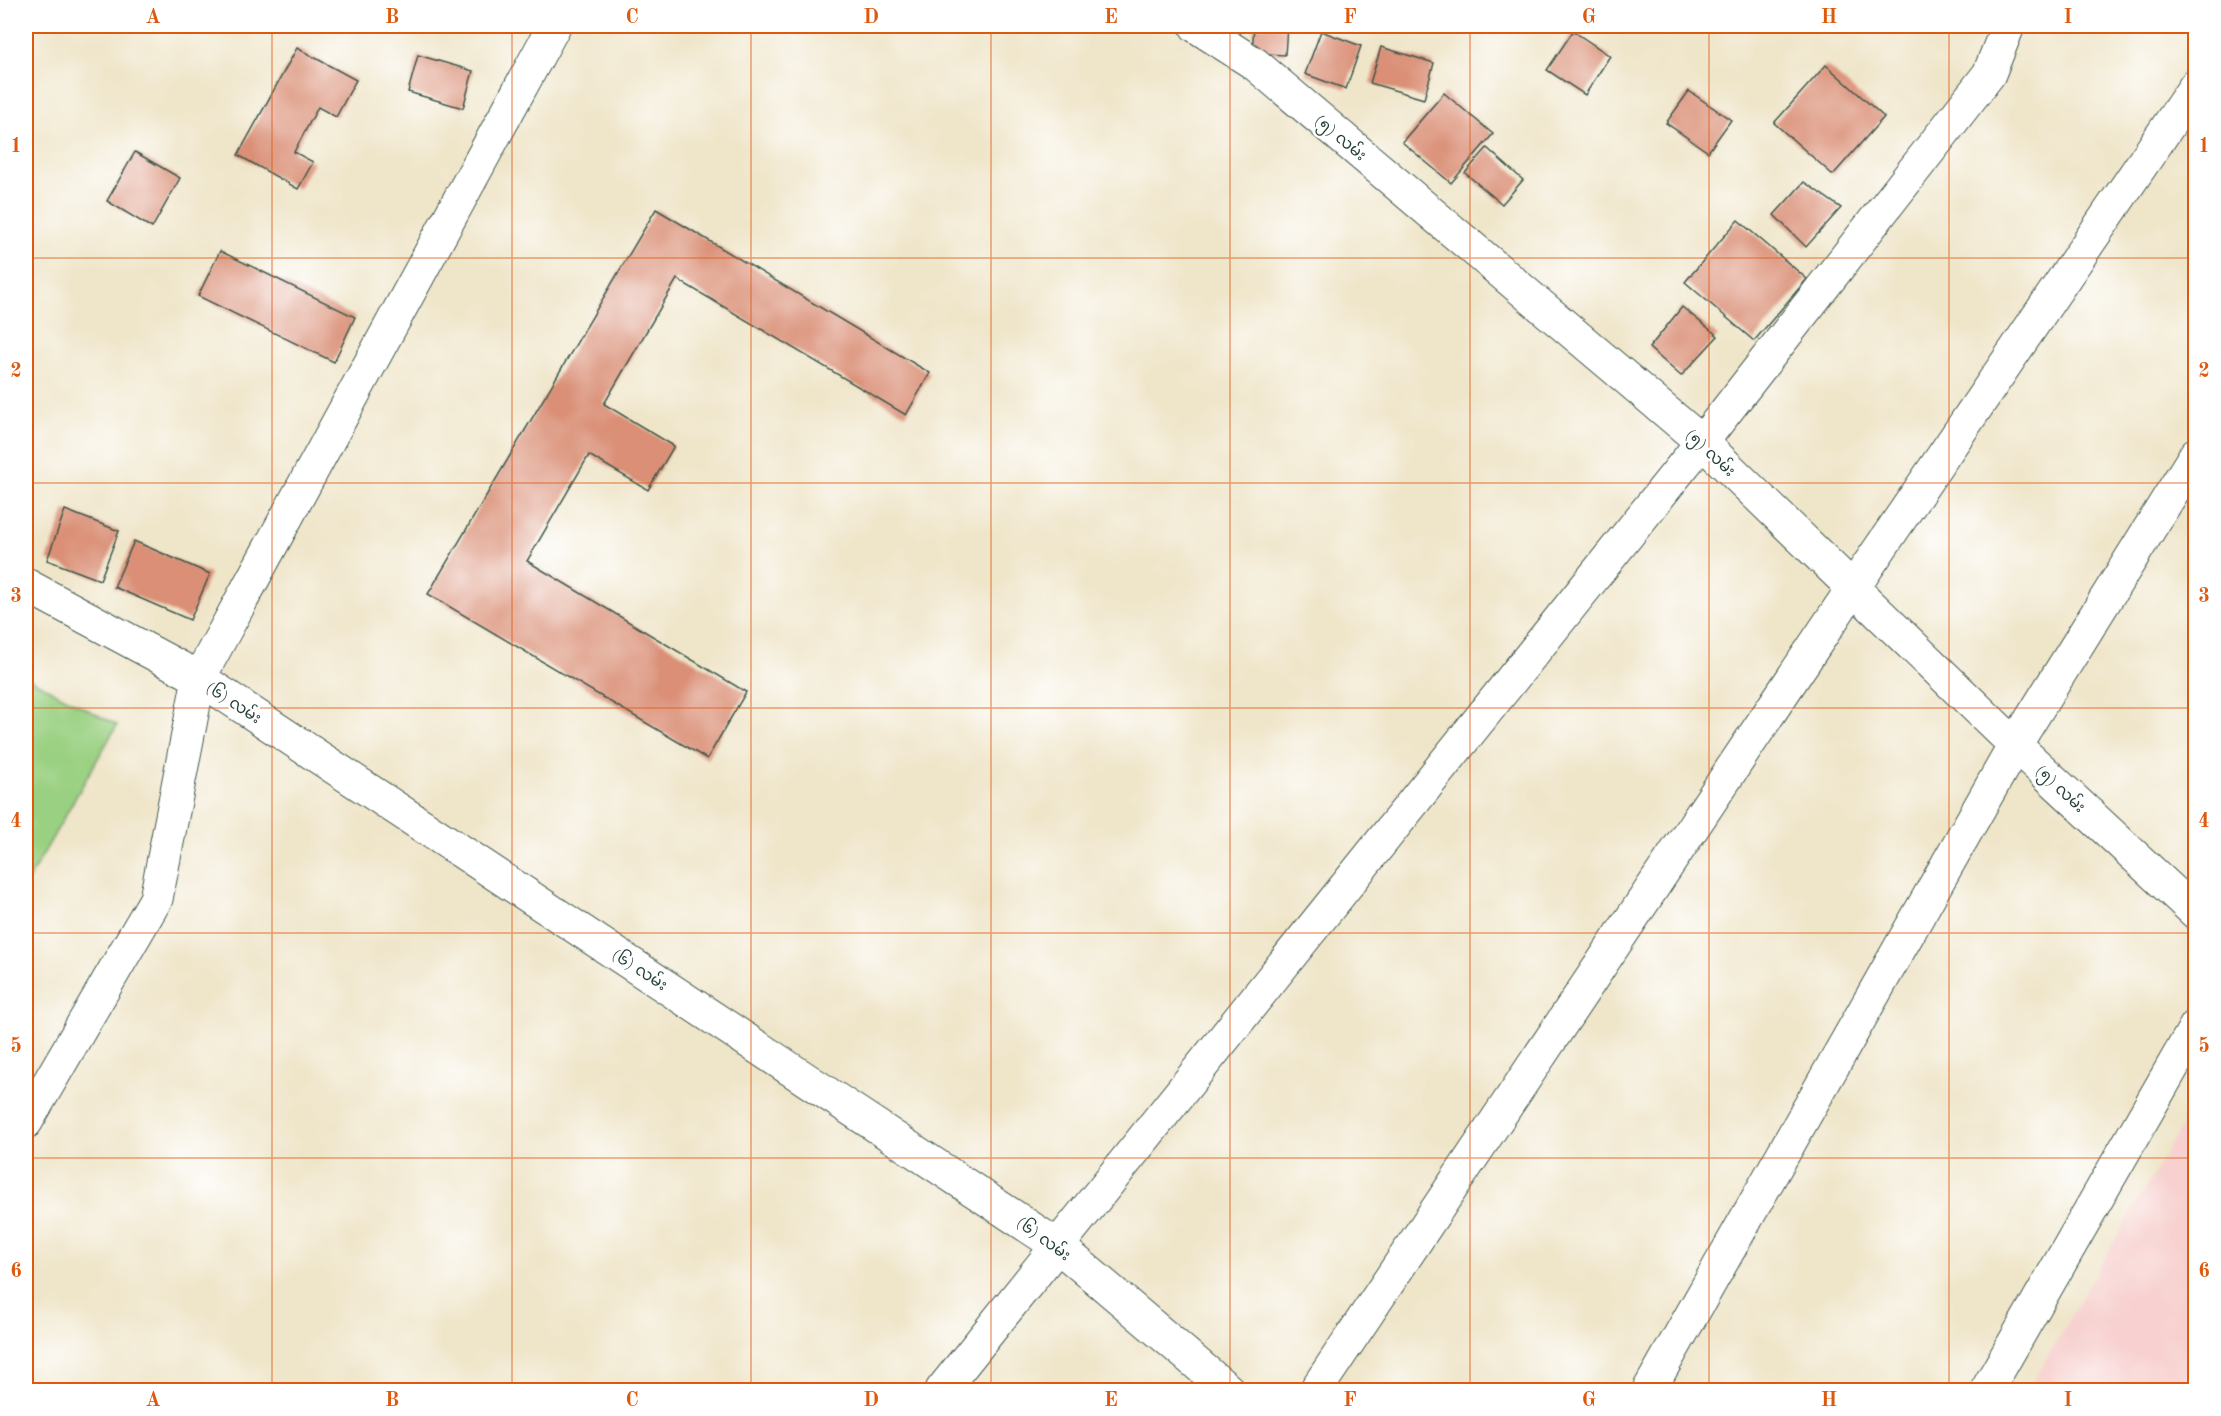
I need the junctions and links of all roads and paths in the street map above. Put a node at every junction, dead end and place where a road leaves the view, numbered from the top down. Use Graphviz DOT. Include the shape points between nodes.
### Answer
graph roads {
  1 [pos="554,26"];
  2 [pos="1196,26"];
  3 [pos="2008,26"];
  4 [pos="2196,85"];
  5 [pos="1702,442"];
  6 [pos="2196,454"];
  7 [pos="26,585"];
  8 [pos="1853,588"];
  9 [pos="199,678"];
  10 [pos="2015,745"];
  11 [pos="2196,913"];
  12 [pos="2196,1026"];
  13 [pos="26,1122"];
  14 [pos="1058,1246"];
  15 [pos="942,1390"];
  16 [pos="1228,1390"];
  17 [pos="1316,1390"];
  18 [pos="1649,1390"];
  19 [pos="1987,1390"];
  1 -- 9 [label="street"];
  2 -- 5 [label="street, (၅) လမ်း" via="1255,64"];
  3 -- 5 [label="street" via="1989,74"];
  4 -- 8 [label="street"];
  5 -- 8 [label="street, (၅) လမ်း"];
  5 -- 14 [label="street"];
  6 -- 10 [label="street"];
  7 -- 9 [label="street, (၆) လမ်း"];
  8 -- 10 [label="street, (၅) လမ်း"];
  8 -- 17 [label="street"];
  9 -- 13 [label="street" via="156,899"];
  9 -- 14 [label="street, (၆) လမ်း"];
  10 -- 11 [label="street, (၅) လမ်း"];
  10 -- 18 [label="street"];
  12 -- 19 [label="street"];
  14 -- 15 [label="street"];
  14 -- 16 [label="street, (၆) လမ်း"];
}
